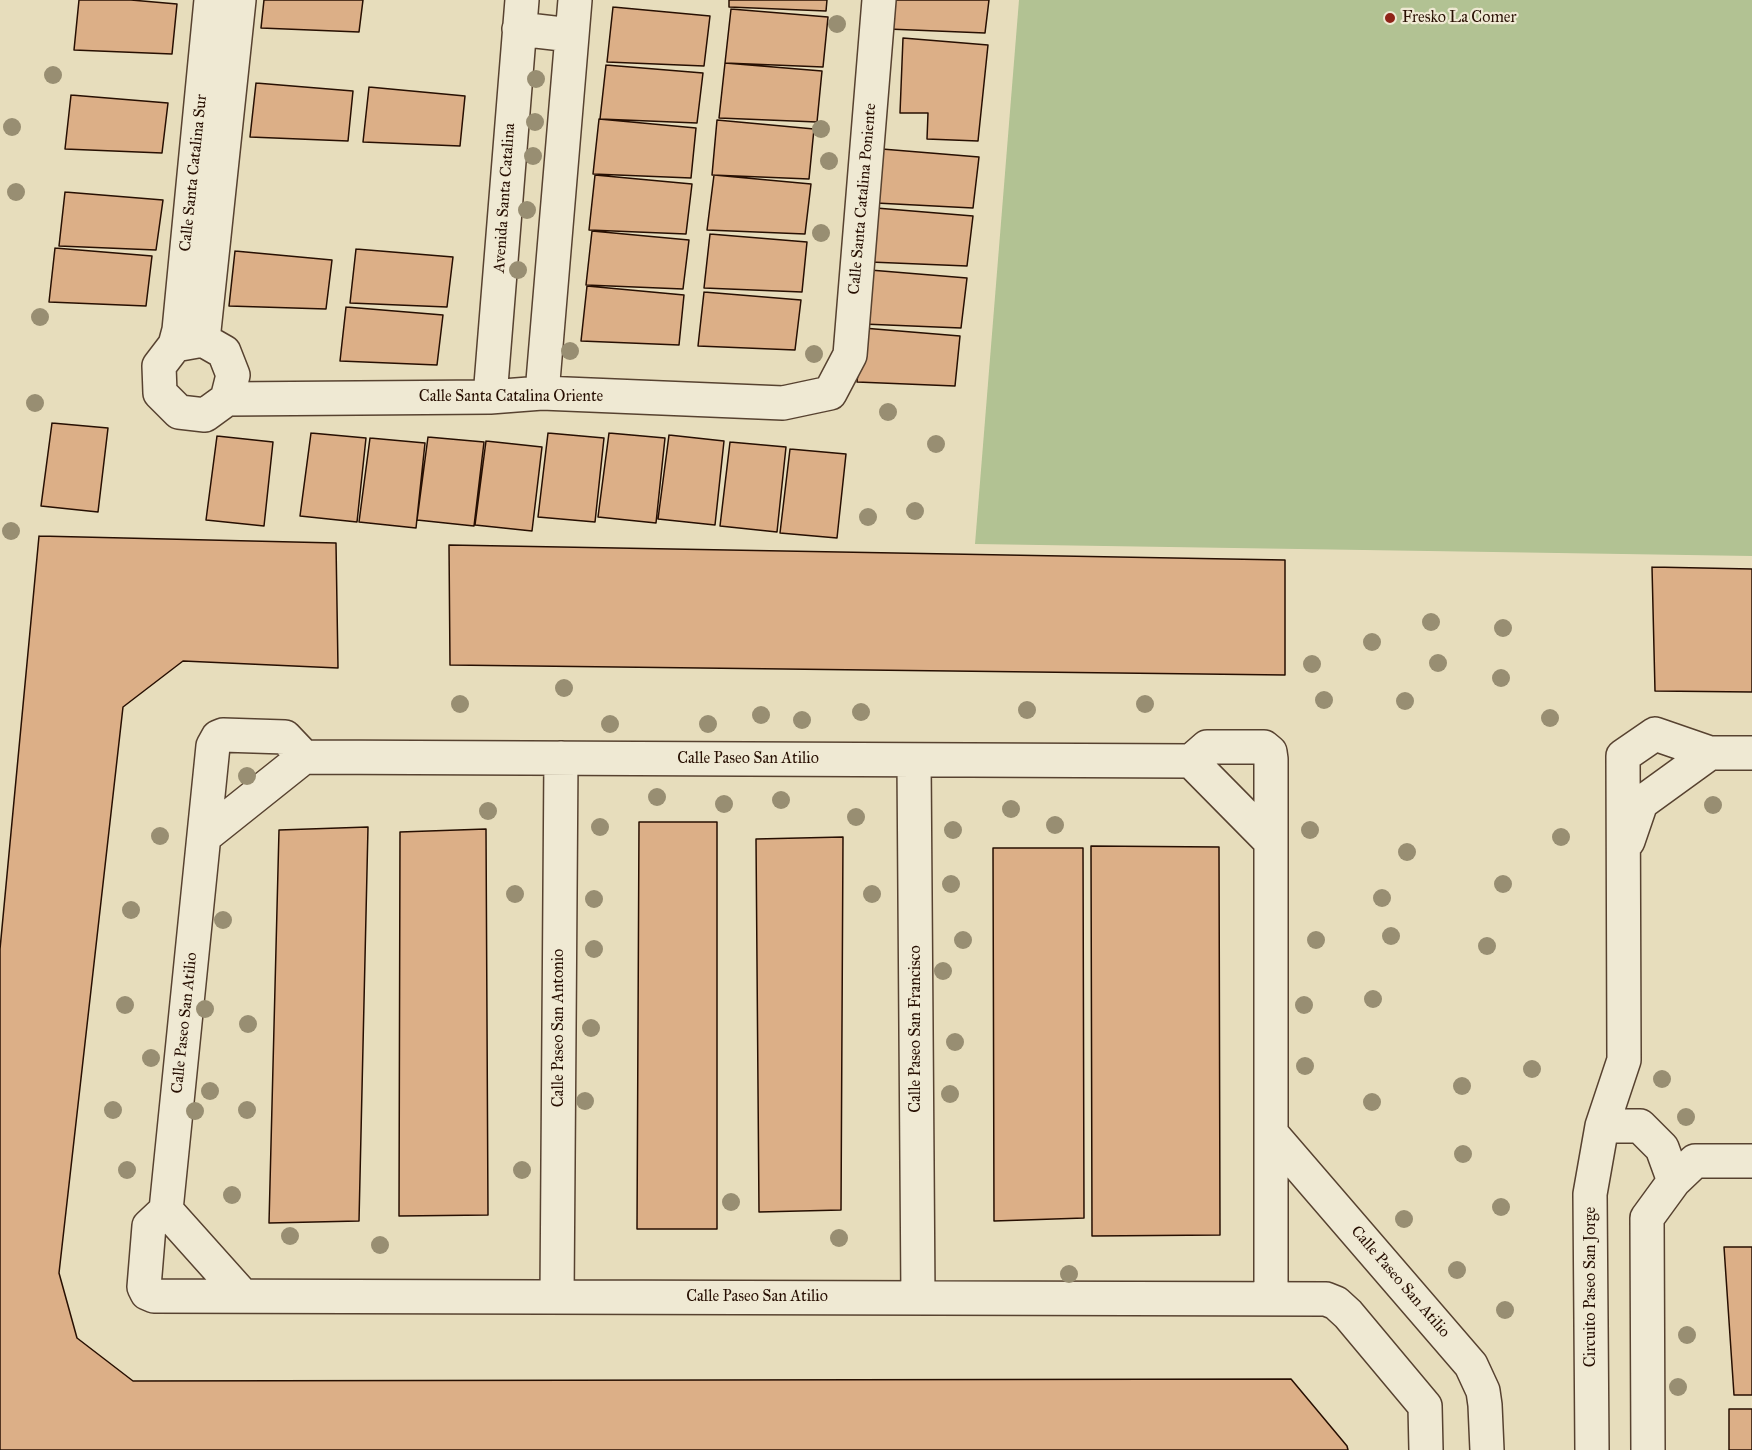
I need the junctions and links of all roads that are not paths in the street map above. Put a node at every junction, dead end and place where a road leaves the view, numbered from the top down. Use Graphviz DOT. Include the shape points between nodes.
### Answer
graph roads {
  1 [pos="212,0"];
  2 [pos="239,0"];
  3 [pos="575,0"];
  4 [pos="879,0"];
  5 [pos="520,15"];
  6 [pos="572,35"];
  7 [pos="189,343"];
  8 [pos="542,393"];
  9 [pos="830,393"];
  10 [pos="490,397"];
  11 [pos="227,399"];
  12 [pos="1710,753"];
  13 [pos="1752,753"];
  14 [pos="304,757"];
  15 [pos="561,758"];
  16 [pos="914,760"];
  17 [pos="1191,761"];
  18 [pos="204,836"];
  19 [pos="1271,842"];
  20 [pos="1623,855"];
  21 [pos="1602,1126"];
  22 [pos="1271,1133"];
  23 [pos="1752,1161"];
  24 [pos="1674,1181"];
  25 [pos="166,1210"];
  26 [pos="243,1296"];
  27 [pos="557,1297"];
  28 [pos="918,1298"];
  29 [pos="1271,1298"];
  30 [pos="1426,1450"];
  31 [pos="1487,1450"];
  32 [pos="1592,1450"];
  33 [pos="1648,1450"];
  1 -- 7 [label="street, Calle Santa Catalina Sur" via="179,330"];
  2 -- 7 [label="street, Calle Santa Catalina Sur"];
  3 -- 6 [label="street"];
  4 -- 9 [label="street, Calle Santa Catalina Poniente" via="850,355"];
  5 -- 6 [label="street"];
  5 -- 10 [label="street, Avenida Santa Catalina"];
  6 -- 8 [label="street"];
  7 -- 11 [label="street" via="224,352 233,375"];
  7 -- 11 [label="street, Calle Santa Catalina Sur" via="159,366 160,393 178,412 206,415"];
  8 -- 9 [label="street, Calle Santa Catalina Oriente" via="783,403"];
  8 -- 10 [label="street, Calle Santa Catalina Oriente"];
  10 -- 11 [label="street, Calle Santa Catalina Oriente"];
  12 -- 13 [label="street, Circuito Paseo San Jorge"];
  12 -- 20 [label="street, Circuito Paseo San Jorge" via="1641,803"];
  12 -- 20 [label="street, Circuito Paseo San Jorge" via="1655,734 1623,756"];
  14 -- 15 [label="street, Calle Paseo San Atilio"];
  14 -- 18 [label="street"];
  14 -- 18 [label="street, Calle Paseo San Atilio" via="285,737 218,737 213,746"];
  15 -- 16 [label="street, Calle Paseo San Atilio"];
  15 -- 27 [label="street, Calle Paseo San Antonio"];
  16 -- 17 [label="street, Calle Paseo San Atilio"];
  16 -- 28 [label="street, Calle Paseo San Francisco"];
  17 -- 19 [label="street"];
  17 -- 19 [label="street, Calle Paseo San Atilio" via="1207,747 1264,747 1270,752"];
  18 -- 25 [label="street, Calle Paseo San Atilio"];
  19 -- 22 [label="street, Calle Paseo San Atilio"];
  20 -- 21 [label="street, Circuito Paseo San Jorge" via="1624,1060"];
  21 -- 24 [label="street" via="1640,1126 1662,1148"];
  21 -- 32 [label="street, Circuito Paseo San Jorge" via="1590,1194"];
  22 -- 29 [label="street, Calle Paseo San Atilio"];
  22 -- 31 [label="street, Calle Paseo San Atilio" via="1471,1365 1483,1391"];
  23 -- 24 [label="street" via="1695,1161"];
  24 -- 33 [label="street" via="1647,1218"];
  25 -- 26 [label="street"];
  25 -- 26 [label="street, Calle Paseo San Atilio" via="149,1226 144,1287 147,1293"];
  26 -- 27 [label="street, Calle Paseo San Atilio"];
  27 -- 28 [label="street, Calle Paseo San Atilio"];
  28 -- 29 [label="street, Calle Paseo San Atilio"];
  29 -- 30 [label="street, Calle Paseo San Atilio" via="1326,1299 1336,1303 1425,1406"];
}
